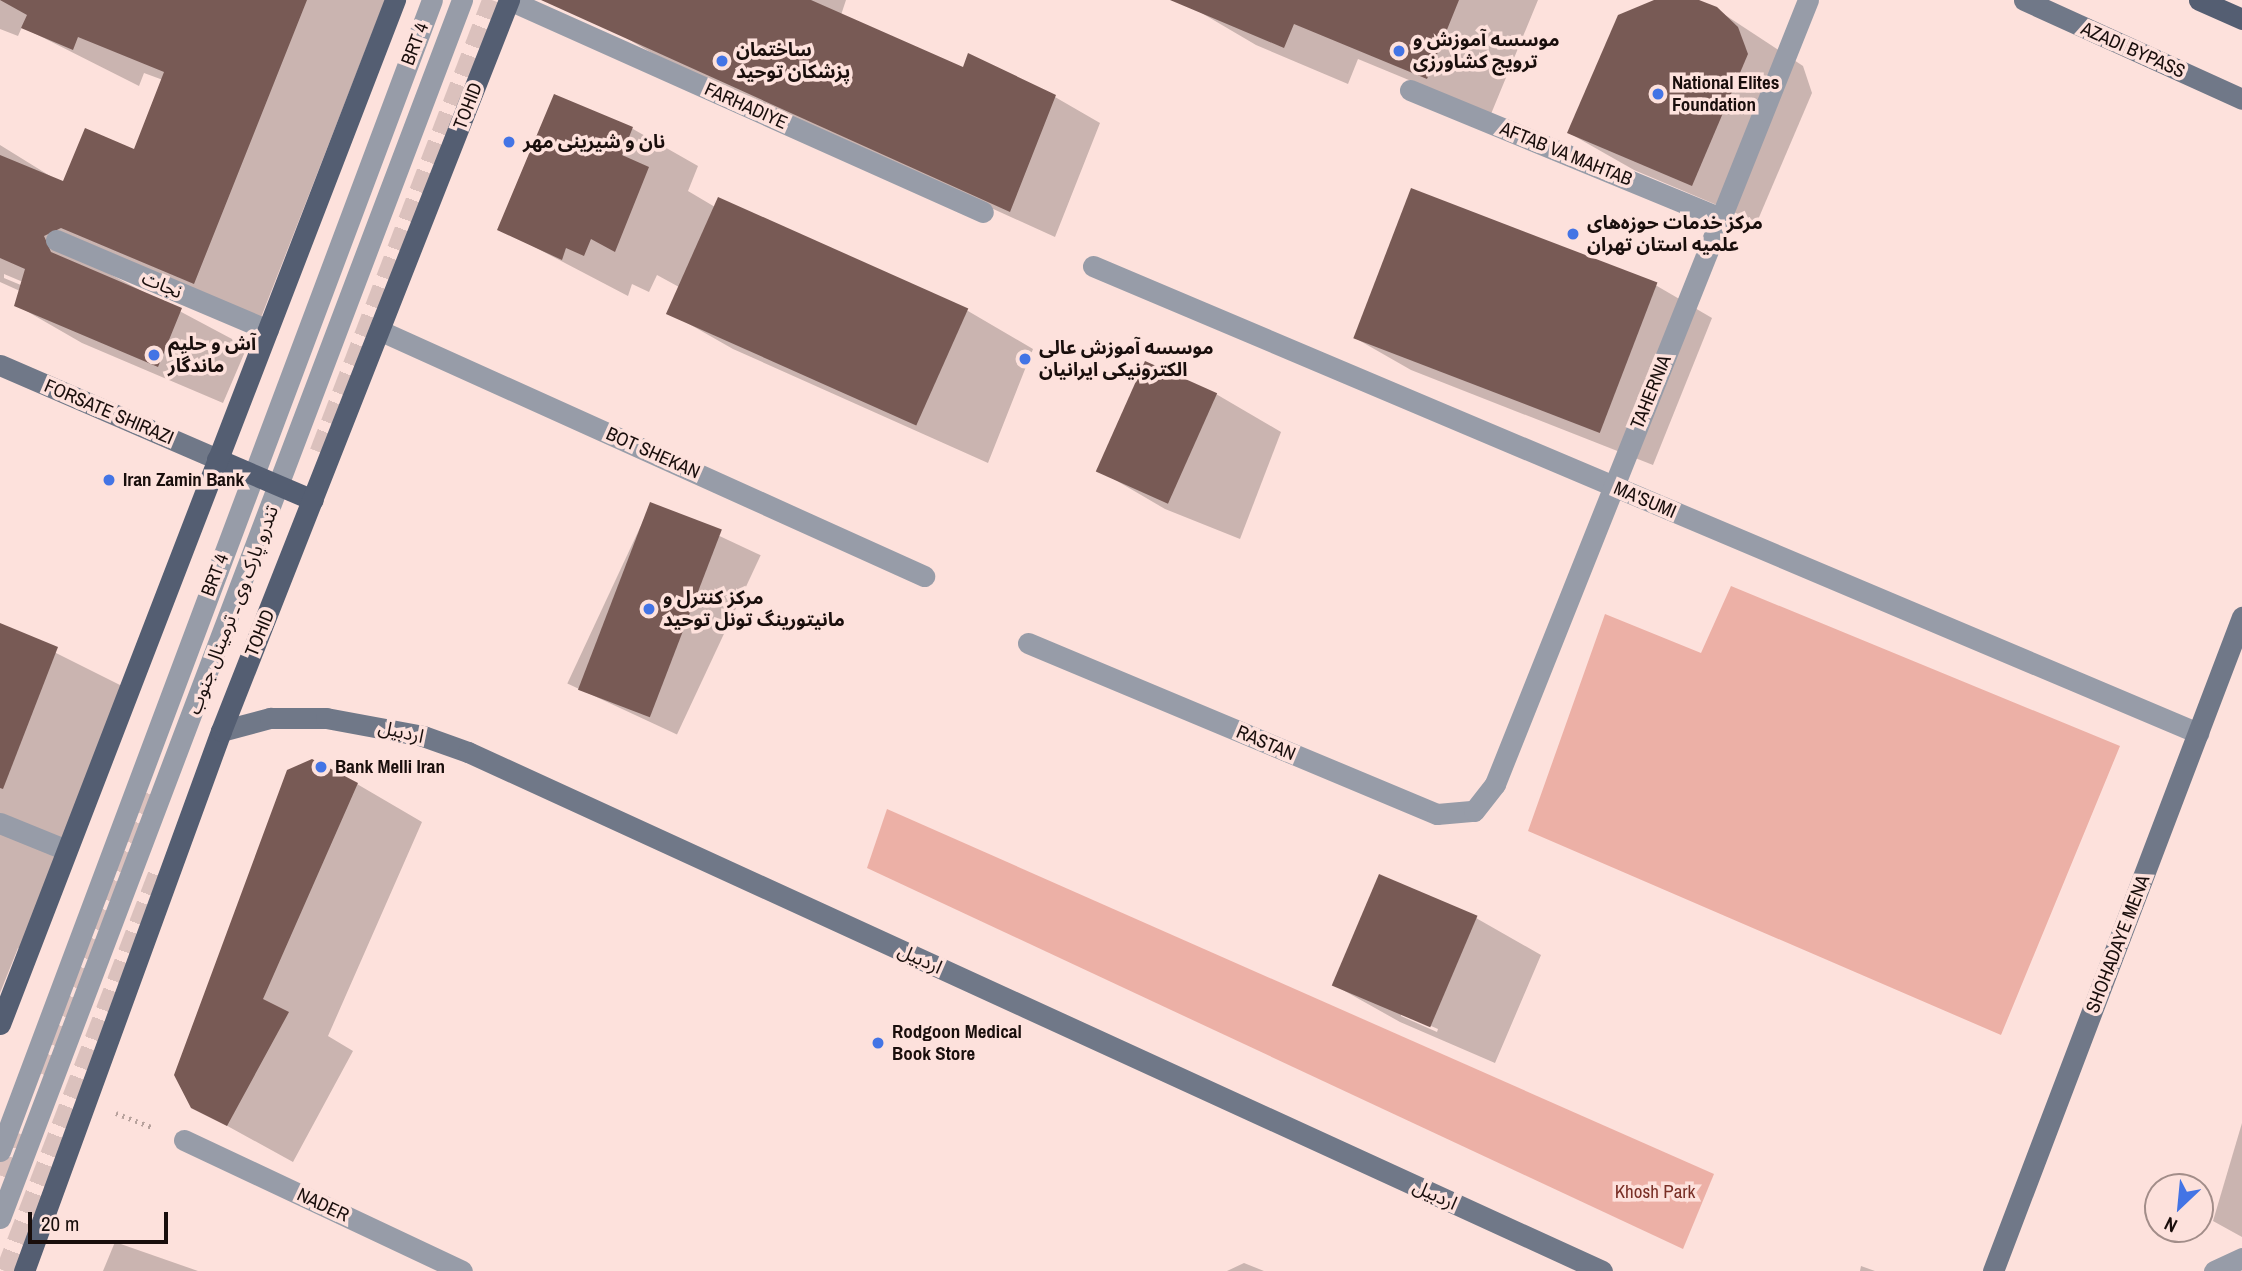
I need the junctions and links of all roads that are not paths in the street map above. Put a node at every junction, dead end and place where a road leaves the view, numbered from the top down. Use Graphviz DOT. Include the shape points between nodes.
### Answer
graph roads {
  1 [pos="395,0"];
  2 [pos="432,0"];
  3 [pos="462,0"];
  4 [pos="509,0"];
  5 [pos="1808,0"];
  6 [pos="2024,0"];
  7 [pos="2199,0"];
  8 [pos="2242,19"];
  9 [pos="1410,90"];
  10 [pos="2242,99"];
  11 [pos="984,212"];
  12 [pos="1721,218"];
  13 [pos="56,240"];
  14 [pos="1093,266"];
  15 [pos="268,330"];
  16 [pos="381,331"];
  17 [pos="0,365"];
  18 [pos="217,459"];
  19 [pos="253,475"];
  20 [pos="279,486"];
  21 [pos="1614,486"];
  22 [pos="313,500"];
  23 [pos="924,576"];
  24 [pos="2242,617"];
  25 [pos="1028,643"];
  26 [pos="220,731"];
  27 [pos="2198,733"];
  28 [pos="1495,784"];
  29 [pos="0,823"];
  30 [pos="66,850"];
  31 [pos="0,1024"];
  32 [pos="184,1140"];
  33 [pos="0,1151"];
  34 [pos="0,1218"];
  35 [pos="2242,1258"];
  36 [pos="24,1271"];
  37 [pos="462,1271"];
  38 [pos="1602,1271"];
  39 [pos="1993,1271"];
  40 [pos="2214,1271"];
  1 -- 15 [label="main road"];
  2 -- 19 [label="street, BRT 4"];
  3 -- 20 [label="street, تندرو پارک وی ـ ترمینال جنوب"];
  4 -- 11 [label="street, FARHADIYE"];
  4 -- 16 [label="main road, TOHID"];
  5 -- 12 [label="street, TAHERNIA"];
  6 -- 10 [label="street, AZADI BYPASS"];
  7 -- 8 [label="main road"];
  9 -- 12 [label="street, AFTAB VA MAHTAB"];
  12 -- 21 [label="street, TAHERNIA"];
  13 -- 15 [label="street, نجات"];
  14 -- 21 [label="street, MA'SUMI"];
  15 -- 18 [label="main road"];
  16 -- 22 [label="main road, TOHID"];
  16 -- 23 [label="street, BOT SHEKAN"];
  17 -- 18 [label="street, FORSATE SHIRAZI"];
  18 -- 19 [label="main road"];
  18 -- 30 [label="main road"];
  19 -- 20 [label="main road"];
  19 -- 33 [label="street, BRT 4"];
  20 -- 22 [label="main road"];
  20 -- 34 [label="street, تندرو پارک وی ـ ترمینال جنوب"];
  21 -- 27 [label="street, MA'SUMI"];
  21 -- 28 [label="street, TAHERNIA"];
  22 -- 26 [label="main road, TOHID"];
  24 -- 27 [label="street, SHOHADAYE MENA"];
  25 -- 28 [label="street, RASTAN" via="1437,814 1474,811"];
  26 -- 36 [label="main road, TOHID" via="82,1100"];
  26 -- 38 [label="street, اردبیل" via="270,718 326,718 423,736 468,752"];
  27 -- 39 [label="street, SHOHADAYE MENA"];
  29 -- 30 [label="street"];
  30 -- 31 [label="main road"];
  32 -- 37 [label="street, NADER"];
  35 -- 40 [label="street"];
}
